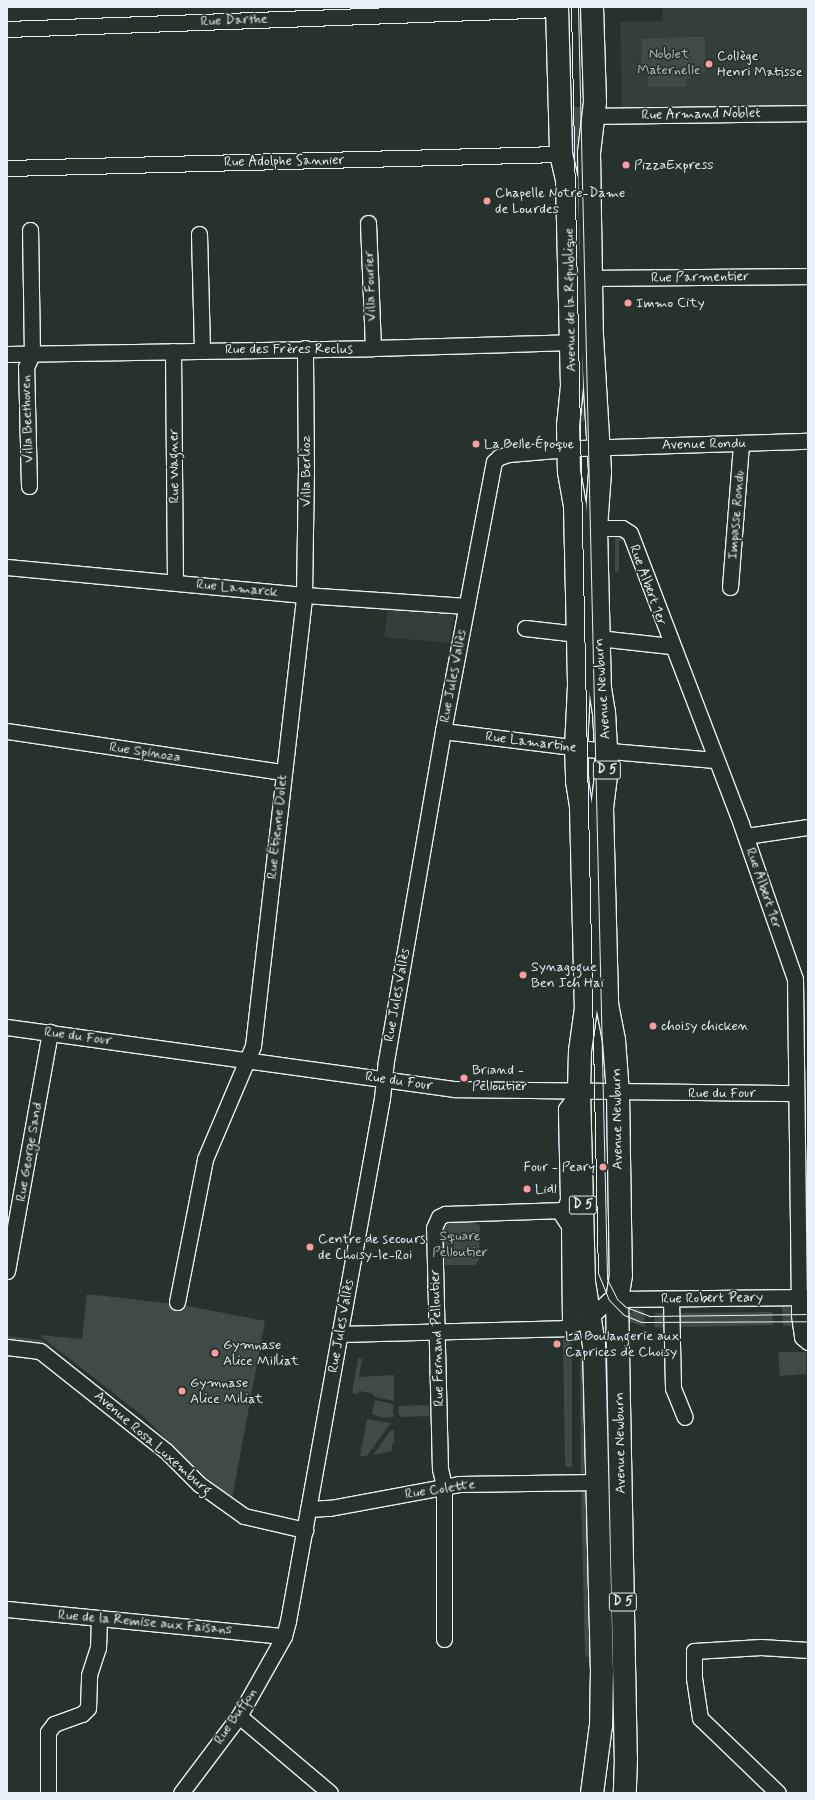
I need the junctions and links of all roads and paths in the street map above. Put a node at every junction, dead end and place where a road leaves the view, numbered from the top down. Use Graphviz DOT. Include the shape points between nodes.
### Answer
graph roads {
  1 [pos="592,7"];
  2 [pos="558,8"];
  3 [pos="7,29"];
  4 [pos="808,113"];
  5 [pos="594,116"];
  6 [pos="561,154"];
  7 [pos="7,168"];
  8 [pos="368,223"];
  9 [pos="30,230"];
  10 [pos="200,234"];
  11 [pos="808,276"];
  12 [pos="592,278"];
  13 [pos="571,342"];
  14 [pos="305,348"];
  15 [pos="373,348"];
  16 [pos="202,350"];
  17 [pos="173,351"];
  18 [pos="7,354"];
  19 [pos="32,354"];
  20 [pos="808,441"];
  21 [pos="741,443"];
  22 [pos="600,447"];
  23 [pos="568,450"];
  24 [pos="29,486"];
  25 [pos="596,528"];
  26 [pos="7,568"];
  27 [pos="175,581"];
  28 [pos="730,587"];
  29 [pos="304,594"];
  30 [pos="467,606"];
  31 [pos="525,628"];
  32 [pos="578,634"];
  33 [pos="598,638"];
  34 [pos="671,646"];
  35 [pos="7,731"];
  36 [pos="443,731"];
  37 [pos="576,747"];
  38 [pos="606,750"];
  39 [pos="715,760"];
  40 [pos="282,772"];
  41 [pos="808,827"];
  42 [pos="746,836"];
  43 [pos="7,1027"];
  44 [pos="50,1032"];
  45 [pos="248,1060"];
  46 [pos="384,1078"];
  47 [pos="579,1091"];
  48 [pos="618,1093"];
  49 [pos="794,1094"];
  50 [pos="560,1212"];
  51 [pos="7,1271"];
  52 [pos="803,1298"];
  53 [pos="617,1299"];
  54 [pos="671,1299"];
  55 [pos="177,1302"];
  56 [pos="579,1322"];
  57 [pos="437,1331"];
  58 [pos="340,1334"];
  59 [pos="808,1342"];
  60 [pos="7,1347"];
  61 [pos="685,1418"];
  62 [pos="597,1482"];
  63 [pos="444,1486"];
  64 [pos="308,1510"];
  65 [pos="305,1530"];
  66 [pos="7,1609"];
  67 [pos="99,1618"];
  68 [pos="284,1636"];
  69 [pos="444,1639"];
  70 [pos="808,1650"];
  71 [pos="239,1716"];
  72 [pos="48,1793"];
  73 [pos="181,1793"];
  74 [pos="330,1793"];
  75 [pos="592,1793"];
  76 [pos="625,1793"];
  77 [pos="778,1793"];
  1 -- 5 [label="main road, Avenue de la République / D 5"];
  2 -- 3 [label="street, Rue Darthe"];
  2 -- 6 [label="main road, Avenue de la République / D 5"];
  4 -- 5 [label="street, Rue Armand Noblet"];
  5 -- 12 [label="main road, Avenue de la République / D 5" via="589,153"];
  6 -- 7 [label="street, Rue Adolphe Sannier"];
  6 -- 13 [label="main road, Avenue de la République / D 5" via="567,181"];
  8 -- 15 [label="street, Villa Fourier"];
  9 -- 19 [label="street, Villa Beethoven"];
  10 -- 16 [label="street"];
  11 -- 12 [label="street, Rue Parmentier"];
  12 -- 22 [label="main road, Avenue de la République / D 5" via="594,380"];
  13 -- 15 [label="street, Rue des Frères Reclus"];
  13 -- 23 [label="main road, Avenue de la République / D 5"];
  14 -- 15 [label="street, Rue des Frères Reclus"];
  14 -- 16 [label="street, Rue des Frères Reclus"];
  14 -- 29 [label="street, Villa Berlioz"];
  16 -- 17 [label="street, Rue des Frères Reclus"];
  17 -- 19 [label="street, Rue des Frères Reclus"];
  17 -- 27 [label="street, Rue Wagner"];
  18 -- 19 [label="street, Rue des Frères Reclus"];
  19 -- 24 [label="street, Villa Beethoven" via="26,367"];
  20 -- 21 [label="street, Avenue Rondu"];
  21 -- 22 [label="street, Avenue Rondu"];
  21 -- 28 [label="street, Impasse Rondu"];
  22 -- 23 [label="street, Rue Jules Vallès"];
  22 -- 25 [label="main road, Avenue Newburn / D 5"];
  23 -- 30 [label="street, Rue Jules Vallès" via="509,454 494,462"];
  23 -- 32 [label="main road, Avenue Newburn / D 5" via="575,506"];
  25 -- 33 [label="main road, Avenue Newburn / D 5"];
  25 -- 34 [label="street, Rue Albert 1er" via="622,528 630,533"];
  26 -- 27 [label="street, Rue Lamarck"];
  27 -- 29 [label="street, Rue Lamarck"];
  29 -- 30 [label="street, Rue Lamarck"];
  29 -- 40 [label="street, Rue Étienne Dolet"];
  30 -- 36 [label="street, Rue Jules Vallès"];
  31 -- 32 [label="street"];
  32 -- 37 [label="main road, Avenue Newburn / D 5"];
  33 -- 34 [label="street"];
  33 -- 38 [label="main road, Avenue Newburn / D 5"];
  34 -- 39 [label="street, Rue Albert 1er"];
  35 -- 40 [label="street, Rue Spinoza"];
  36 -- 37 [label="street, Rue Lamartine"];
  36 -- 46 [label="street, Rue Jules Vallès"];
  37 -- 38 [label="street, Rue Lamartine"];
  37 -- 47 [label="main road, Avenue Newburn / D 5" via="581,807 586,1008 580,1051"];
  38 -- 39 [label="street, Rue Lamartine"];
  38 -- 48 [label="main road, Avenue Newburn / D 5" via="606,780 602,808 607,996"];
  39 -- 42 [label="street, Rue Albert 1er"];
  40 -- 45 [label="street, Rue Étienne Dolet" via="253,1046"];
  41 -- 42 [label="street"];
  42 -- 49 [label="street, Rue Albert 1er" via="795,979"];
  43 -- 44 [label="street, Rue du Four"];
  44 -- 45 [label="street, Rue du Four"];
  44 -- 51 [label="street, Rue George Sand"];
  45 -- 46 [label="street, Rue du Four"];
  45 -- 55 [label="street, Rue Étienne Dolet" via="205,1159"];
  46 -- 47 [label="street, Rue du Four" via="455,1089"];
  46 -- 58 [label="street, Rue Jules Vallès"];
  47 -- 48 [label="street, Rue du Four"];
  47 -- 50 [label="street" via="566,1109 568,1200 564,1210"];
  47 -- 56 [label="main road, Avenue Newburn / D 5" via="584,1282"];
  48 -- 49 [label="street, Rue du Four"];
  48 -- 53 [label="main road, Avenue Newburn / D 5" via="621,1275"];
  49 -- 52 [label="street, Rue Albert 1er"];
  50 -- 56 [label="street" via="569,1226"];
  50 -- 57 [label="street, Rue Fernand Pelloutier" via="450,1213 439,1217 434,1233"];
  52 -- 54 [label="street, Rue Robert Peary"];
  52 -- 59 [label="street, Rue Albert 1er" via="800,1330 802,1337"];
  53 -- 54 [label="street, Rue Robert Peary"];
  53 -- 56 [label="street" via="609,1300"];
  53 -- 76 [label="main road, Avenue Newburn / D 5"];
  54 -- 61 [label="street" via="673,1388"];
  56 -- 57 [label="street" via="563,1328"];
  56 -- 62 [label="main road, Avenue Newburn / D 5" via="594,1345"];
  57 -- 58 [label="street"];
  57 -- 63 [label="street, Rue Fernand Pelloutier" via="440,1469"];
  58 -- 64 [label="street, Rue Jules Vallès"];
  60 -- 65 [label="street, Avenue Rosa Luxemburg" via="40,1351 166,1450 199,1484 244,1516"];
  62 -- 63 [label="street, Rue Colette"];
  62 -- 75 [label="main road, Avenue Newburn / D 5" via="601,1725"];
  63 -- 64 [label="street, Rue Colette"];
  63 -- 69 [label="street, Rue Fernand Pelloutier"];
  64 -- 65 [label="street, Rue Jules Vallès"];
  65 -- 68 [label="street, Rue Jules Vallès"];
  66 -- 67 [label="street, Rue de la Remise aux Faisans"];
  67 -- 68 [label="street, Rue de la Remise aux Faisans"];
  67 -- 72 [label="street" via="98,1648 89,1675 88,1708 82,1714 54,1724 48,1732"];
  68 -- 71 [label="street, Rue Buffon"];
  70 -- 77 [label="street" via="761,1647 694,1651 694,1678 700,1718"];
  71 -- 73 [label="street, Rue Buffon"];
  71 -- 74 [label="street"];
}
